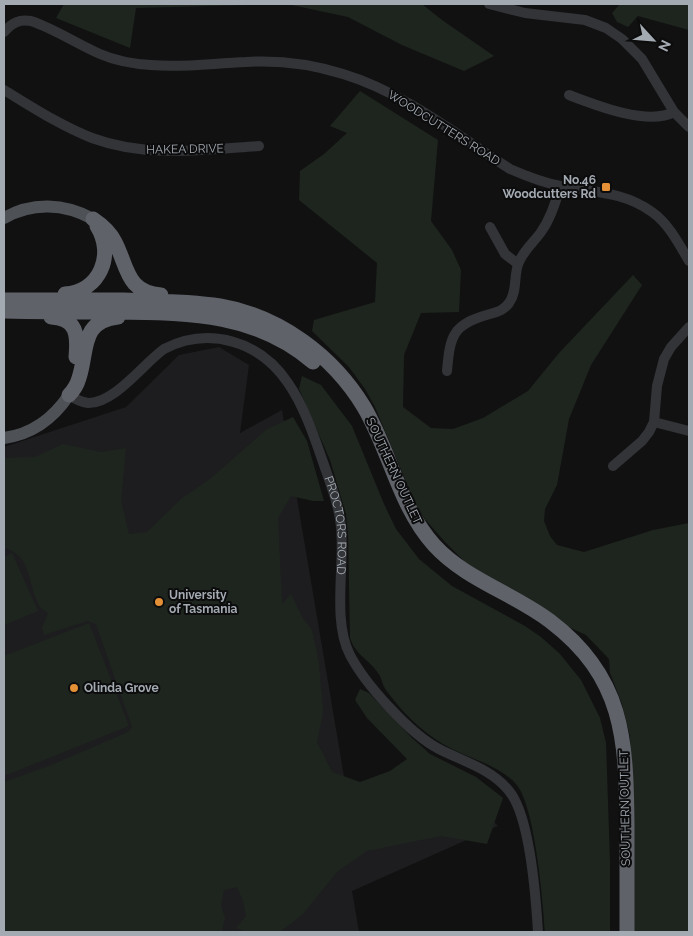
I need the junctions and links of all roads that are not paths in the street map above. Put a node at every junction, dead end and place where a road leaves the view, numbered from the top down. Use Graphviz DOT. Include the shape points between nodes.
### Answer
graph roads {
  1 [pos="489,4"];
  2 [pos="4,32"];
  3 [pos="4,90"];
  4 [pos="569,95"];
  5 [pos="674,112"];
  6 [pos="689,127"];
  7 [pos="260,146"];
  8 [pos="560,186"];
  9 [pos="4,218"];
  10 [pos="93,219"];
  11 [pos="490,228"];
  12 [pos="689,261"];
  13 [pos="518,264"];
  14 [pos="4,294"];
  15 [pos="4,300"];
  16 [pos="219,306"];
  17 [pos="4,311"];
  18 [pos="4,316"];
  19 [pos="225,320"];
  20 [pos="689,327"];
  21 [pos="446,372"];
  22 [pos="69,396"];
  23 [pos="654,422"];
  24 [pos="688,432"];
  25 [pos="4,438"];
  26 [pos="613,466"];
  27 [pos="538,932"];
  28 [pos="618,932"];
  29 [pos="627,932"];
  1 -- 5 [label="street" via="525,13 585,20 606,28 642,59"];
  2 -- 8 [label="street, WOODCUTTERS ROAD" via="19,21 31,20 124,61 180,66 273,61 343,74 397,97 510,169"];
  3 -- 7 [label="street, HAKEA DRIVE" via="72,129 115,145 161,152"];
  4 -- 5 [label="street" via="617,112 662,116"];
  5 -- 6 [label="street"];
  8 -- 12 [label="street, WOODCUTTERS ROAD" via="606,192 652,212 672,232"];
  8 -- 13 [label="street" via="549,219"];
  9 -- 10 [label="main road" via="23,210 48,206 76,211"];
  10 -- 14 [label="highway" via="101,232 105,252 100,273 88,287 75,293"];
  10 -- 16 [label="highway" via="114,240 130,278 141,290"];
  11 -- 13 [label="street" via="505,254"];
  13 -- 21 [label="street" via="514,292 508,304 458,330 450,345"];
  15 -- 16 [label="highway, SOUTHERN OUTLET" via="153,301"];
  16 -- 29 [label="highway, SOUTHERN OUTLET" via="275,324 302,340 328,362 352,389 365,410 408,506 435,546 466,572 552,623 594,666 615,708 624,742"];
  17 -- 19 [label="highway, SOUTHERN OUTLET" via="173,313"];
  18 -- 22 [label="highway" via="59,318 73,326 77,352"];
  19 -- 22 [label="highway" via="119,317 101,321 88,336 79,378"];
  19 -- 28 [label="highway, SOUTHERN OUTLET" via="280,340 327,374 359,417 399,508 425,548 461,579 551,633 590,677 608,714 616,754"];
  20 -- 23 [label="street" via="670,347 664,359 657,386"];
  22 -- 25 [label="main road" via="43,424 26,433"];
  22 -- 27 [label="street, PROCTORS ROAD" via="84,402 101,400 164,350 183,341 203,338 217,338 241,345 278,370 293,390 304,414 320,451 336,503 342,539 342,622 350,654 383,701 419,735 437,748 492,776 509,791 524,829"];
  23 -- 24 [label="street"];
  23 -- 26 [label="street" via="642,441"];
}
